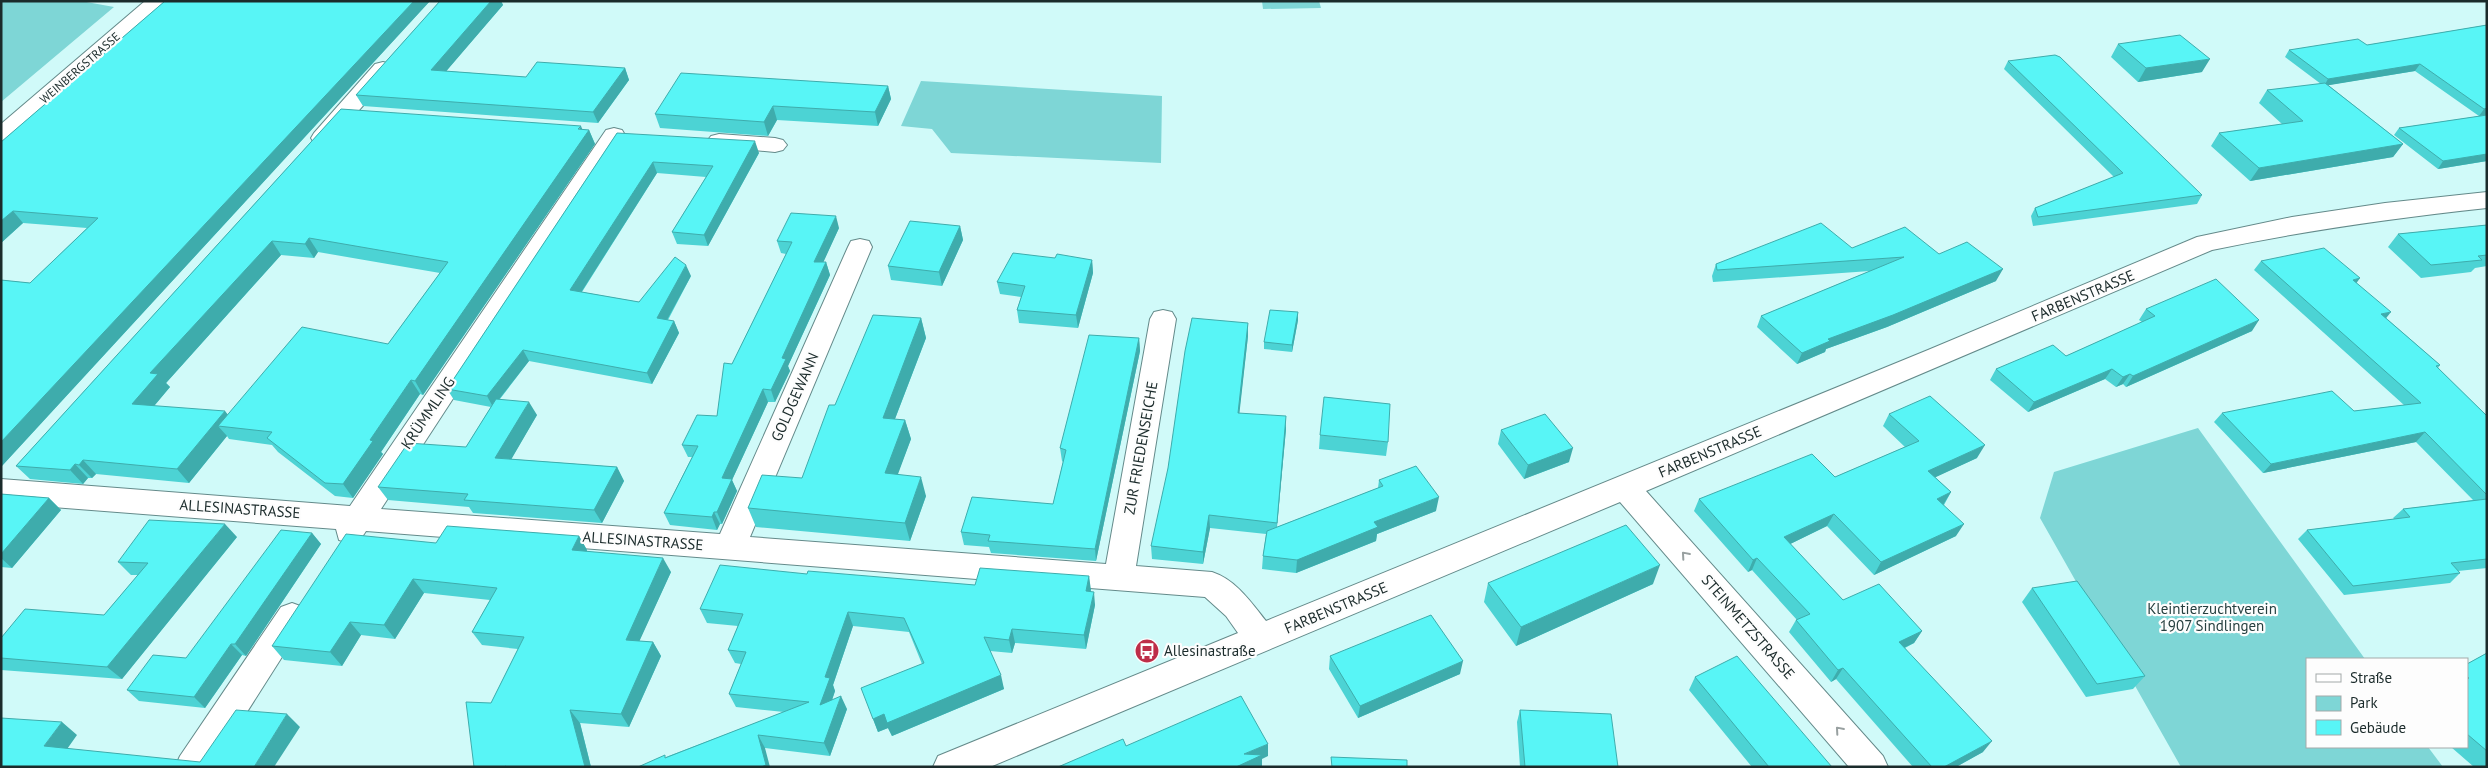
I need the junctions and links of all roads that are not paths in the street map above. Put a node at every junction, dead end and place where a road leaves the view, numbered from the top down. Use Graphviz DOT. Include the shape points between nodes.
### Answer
graph roads {
  1 [pos="158,1"];
  2 [pos="400,50"];
  3 [pos="343,114"];
  4 [pos="372,116"];
  5 [pos="614,135"];
  6 [pos="1,136"];
  7 [pos="699,140"];
  8 [pos="775,145"];
  9 [pos="303,158"];
  10 [pos="2487,200"];
  11 [pos="860,247"];
  12 [pos="1163,319"];
  13 [pos="21,468"];
  14 [pos="1625,487"];
  15 [pos="1,491"];
  16 [pos="358,518"];
  17 [pos="730,547"];
  18 [pos="336,552"];
  19 [pos="1118,578"];
  20 [pos="308,593"];
  21 [pos="1261,639"];
  22 [pos="192,767"];
  23 [pos="950,767"];
  24 [pos="1871,767"];
  1 -- 6 [label="street, WEINBERGSTRASSE"];
  2 -- 3 [label="street"];
  3 -- 4 [label="street"];
  3 -- 9 [label="street"];
  5 -- 16 [label="street, KRÜMMLING"];
  7 -- 8 [label="street"];
  10 -- 14 [label="street, FARBENSTRASSE" via="2292,225 2206,243"];
  11 -- 17 [label="street, GOLDGEWANN"];
  12 -- 19 [label="street, ZUR FRIEDENSEICHE"];
  13 -- 15 [label="street"];
  14 -- 21 [label="street, FARBENSTRASSE"];
  24 -- 14 [label="street, STEINMETZSTRASSE, one-way"];
  15 -- 16 [label="street, ALLESINASTRASSE"];
  16 -- 17 [label="street, ALLESINASTRASSE"];
  16 -- 18 [label="street, KRÜMMLING"];
  17 -- 19 [label="street, ALLESINASTRASSE"];
  19 -- 21 [label="street, ALLESINASTRASSE" via="1212,585 1237,606"];
  20 -- 22 [label="street"];
  21 -- 23 [label="street, FARBENSTRASSE"];
}
